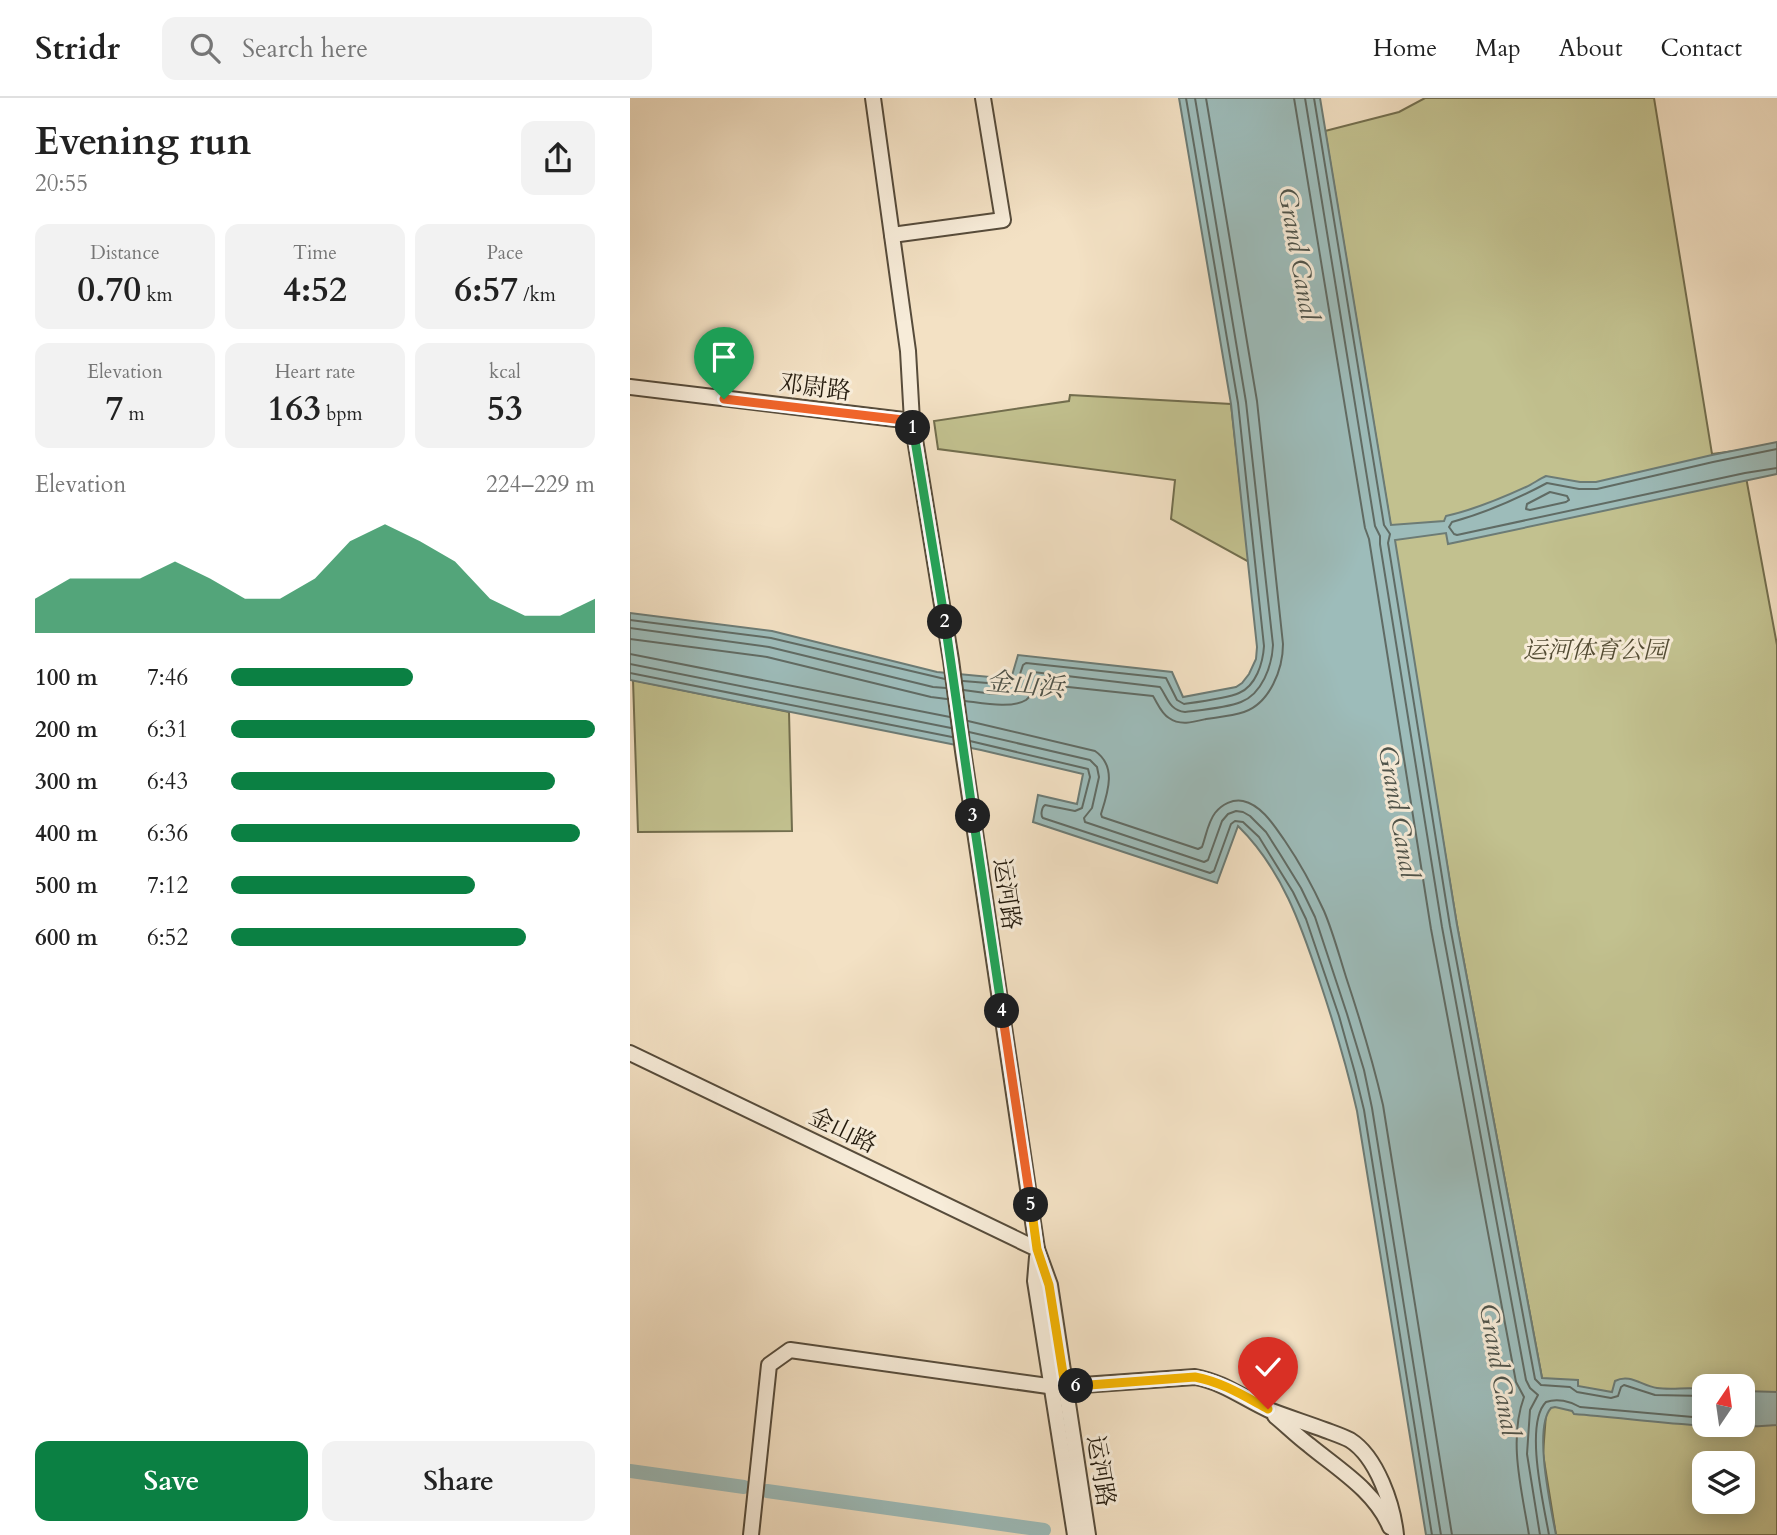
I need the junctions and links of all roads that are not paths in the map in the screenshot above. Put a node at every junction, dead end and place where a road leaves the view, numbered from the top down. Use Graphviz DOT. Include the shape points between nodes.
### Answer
graph roads {
  1 [pos="873,98"];
  2 [pos="983,98"];
  3 [pos="892,235"];
  4 [pos="630,387"];
  5 [pos="912,421"];
  6 [pos="630,1053"];
  7 [pos="1037,1249"];
  8 [pos="1058,1387"];
  9 [pos="1268,1409"];
  10 [pos="751,1535"];
  11 [pos="1075,1535"];
  12 [pos="1088,1535"];
  13 [pos="1394,1535"];
  1 -- 3 [label="street, 运河路"];
  2 -- 3 [label="street" via="1003,220"];
  3 -- 5 [label="street, 运河路" via="908,351"];
  4 -- 5 [label="street, 邓尉路"];
  5 -- 7 [label="street, 运河路"];
  6 -- 7 [label="street, 金山路"];
  7 -- 8 [label="street, 运河路" via="1035,1281"];
  8 -- 9 [label="street" via="1195,1377 1225,1385"];
  8 -- 10 [label="street" via="790,1350 769,1365"];
  8 -- 11 [label="street, 运河路"];
  8 -- 12 [label="street, 运河路"];
  9 -- 13 [label="street" via="1373,1500"];
  9 -- 13 [label="street" via="1348,1439 1362,1450 1387,1496 1395,1520"];
}
